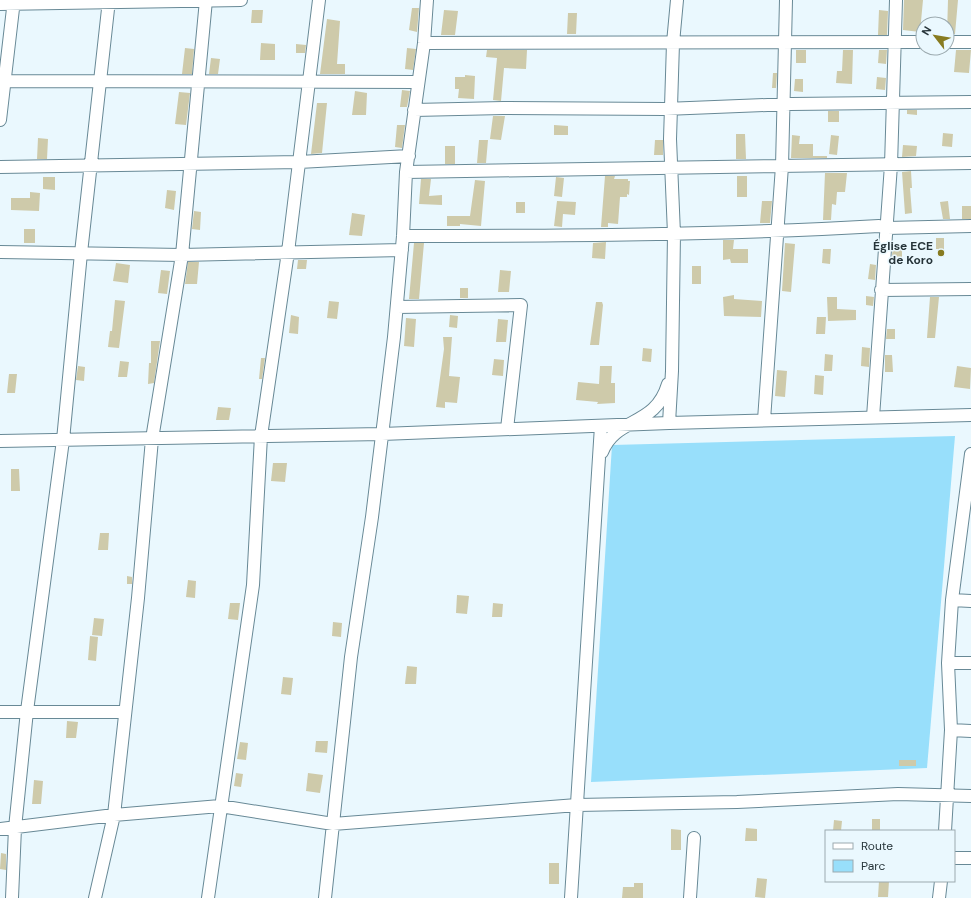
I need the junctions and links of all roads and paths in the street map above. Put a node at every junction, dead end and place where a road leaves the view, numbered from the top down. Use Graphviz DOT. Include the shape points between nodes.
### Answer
graph roads {
  1 [pos="206,0"];
  2 [pos="241,0"];
  3 [pos="319,0"];
  4 [pos="427,0"];
  5 [pos="677,0"];
  6 [pos="786,0"];
  7 [pos="896,0"];
  8 [pos="109,1"];
  9 [pos="14,2"];
  10 [pos="0,4"];
  11 [pos="785,42"];
  12 [pos="894,42"];
  13 [pos="915,42"];
  14 [pos="955,42"];
  15 [pos="971,42"];
  16 [pos="424,43"];
  17 [pos="673,43"];
  18 [pos="2,81"];
  19 [pos="100,81"];
  20 [pos="198,82"];
  21 [pos="309,82"];
  22 [pos="418,82"];
  23 [pos="971,102"];
  24 [pos="892,103"];
  25 [pos="783,105"];
  26 [pos="671,109"];
  27 [pos="414,110"];
  28 [pos="0,120"];
  29 [pos="409,156"];
  30 [pos="299,162"];
  31 [pos="190,164"];
  32 [pos="971,164"];
  33 [pos="91,165"];
  34 [pos="891,165"];
  35 [pos="782,166"];
  36 [pos="0,167"];
  37 [pos="671,168"];
  38 [pos="406,172"];
  39 [pos="971,226"];
  40 [pos="887,228"];
  41 [pos="779,231"];
  42 [pos="674,234"];
  43 [pos="403,236"];
  44 [pos="402,250"];
  45 [pos="0,252"];
  46 [pos="288,252"];
  47 [pos="81,253"];
  48 [pos="182,255"];
  49 [pos="971,289"];
  50 [pos="881,290"];
  51 [pos="397,307"];
  52 [pos="672,371"];
  53 [pos="971,415"];
  54 [pos="873,418"];
  55 [pos="764,420"];
  56 [pos="669,423"];
  57 [pos="629,424"];
  58 [pos="601,426"];
  59 [pos="507,429"];
  60 [pos="382,434"];
  61 [pos="261,436"];
  62 [pos="152,439"];
  63 [pos="0,440"];
  64 [pos="63,440"];
  65 [pos="971,454"];
  66 [pos="599,461"];
  67 [pos="970,472"];
  68 [pos="966,537"];
  69 [pos="952,600"];
  70 [pos="971,600"];
  71 [pos="948,663"];
  72 [pos="971,664"];
  73 [pos="27,711"];
  74 [pos="0,712"];
  75 [pos="124,712"];
  76 [pos="951,730"];
  77 [pos="971,731"];
  78 [pos="947,796"];
  79 [pos="971,796"];
  80 [pos="577,805"];
  81 [pos="220,806"];
  82 [pos="114,815"];
  83 [pos="333,824"];
  84 [pos="15,828"];
  85 [pos="0,829"];
  86 [pos="944,830"];
  87 [pos="694,838"];
  88 [pos="955,858"];
  89 [pos="971,858"];
  90 [pos="941,882"];
  91 [pos="12,898"];
  92 [pos="95,898"];
  93 [pos="208,898"];
  94 [pos="325,898"];
  95 [pos="571,898"];
  96 [pos="690,898"];
  97 [pos="939,898"];
  1 -- 2 [label="street"];
  1 -- 8 [label="street"];
  1 -- 20 [label="street"];
  3 -- 21 [label="street"];
  4 -- 16 [label="street"];
  5 -- 17 [label="street"];
  6 -- 11 [label="street"];
  7 -- 12 [label="street"];
  8 -- 9 [label="street"];
  8 -- 19 [label="street"];
  9 -- 10 [label="street"];
  9 -- 18 [label="street"];
  11 -- 12 [label="street"];
  11 -- 17 [label="street"];
  11 -- 25 [label="street"];
  12 -- 13 [label="street"];
  12 -- 24 [label="street"];
  14 -- 15 [label="street"];
  16 -- 17 [label="street"];
  16 -- 22 [label="street"];
  17 -- 26 [label="street"];
  18 -- 19 [label="street"];
  18 -- 28 [label="street"];
  19 -- 20 [label="street"];
  19 -- 33 [label="street"];
  20 -- 21 [label="street"];
  20 -- 31 [label="street"];
  21 -- 22 [label="street"];
  21 -- 30 [label="street"];
  22 -- 27 [label="street"];
  23 -- 24 [label="street"];
  24 -- 25 [label="street"];
  24 -- 34 [label="street"];
  25 -- 26 [label="street"];
  25 -- 35 [label="street"];
  26 -- 27 [label="street"];
  26 -- 37 [label="street"];
  27 -- 29 [label="street"];
  29 -- 30 [label="street"];
  29 -- 38 [label="street"];
  30 -- 31 [label="street"];
  30 -- 46 [label="street"];
  31 -- 33 [label="street"];
  31 -- 48 [label="street"];
  32 -- 34 [label="street"];
  33 -- 36 [label="street"];
  33 -- 47 [label="street"];
  34 -- 35 [label="street"];
  34 -- 40 [label="street"];
  35 -- 37 [label="street"];
  35 -- 41 [label="street"];
  37 -- 38 [label="street"];
  37 -- 42 [label="street"];
  38 -- 43 [label="street"];
  39 -- 40 [label="street"];
  40 -- 41 [label="street" via="879,226"];
  40 -- 50 [label="street"];
  41 -- 42 [label="street"];
  41 -- 55 [label="street" via="775,256"];
  42 -- 43 [label="street"];
  42 -- 52 [label="street"];
  43 -- 44 [label="street"];
  44 -- 46 [label="street"];
  44 -- 51 [label="street"];
  45 -- 47 [label="street"];
  46 -- 48 [label="street"];
  46 -- 61 [label="street"];
  47 -- 48 [label="street"];
  47 -- 64 [label="street"];
  48 -- 62 [label="street"];
  49 -- 50 [label="street"];
  50 -- 54 [label="street"];
  51 -- 59 [label="street" via="521,305"];
  51 -- 60 [label="street"];
  52 -- 56 [label="street"];
  52 -- 57 [label="street" via="666,391 658,404 647,416"];
  53 -- 54 [label="street"];
  54 -- 55 [label="street"];
  55 -- 56 [label="street"];
  56 -- 57 [label="street"];
  57 -- 58 [label="street"];
  57 -- 66 [label="street" via="611,436"];
  58 -- 59 [label="street"];
  58 -- 66 [label="street"];
  59 -- 60 [label="street"];
  60 -- 61 [label="street"];
  60 -- 83 [label="street" via="351,657"];
  61 -- 62 [label="street"];
  61 -- 81 [label="street" via="252,585"];
  62 -- 64 [label="street"];
  62 -- 75 [label="street" via="138,598"];
  63 -- 64 [label="street"];
  64 -- 73 [label="street"];
  65 -- 67 [label="street"];
  66 -- 80 [label="street"];
  67 -- 68 [label="street"];
  68 -- 69 [label="street"];
  69 -- 70 [label="street"];
  69 -- 71 [label="street"];
  71 -- 72 [label="street"];
  71 -- 76 [label="street"];
  73 -- 74 [label="street"];
  73 -- 75 [label="street"];
  73 -- 84 [label="street"];
  75 -- 82 [label="street"];
  76 -- 77 [label="street"];
  76 -- 78 [label="street"];
  78 -- 79 [label="street"];
  78 -- 80 [label="street" via="898,794 737,802"];
  78 -- 86 [label="street"];
  80 -- 83 [label="street"];
  80 -- 95 [label="street"];
  81 -- 82 [label="street"];
  81 -- 83 [label="street"];
  81 -- 93 [label="street"];
  82 -- 84 [label="street"];
  82 -- 92 [label="street"];
  83 -- 94 [label="street"];
  84 -- 85 [label="street"];
  84 -- 91 [label="street"];
  87 -- 96 [label="street"];
  88 -- 89 [label="street"];
  90 -- 97 [label="street"];
}
